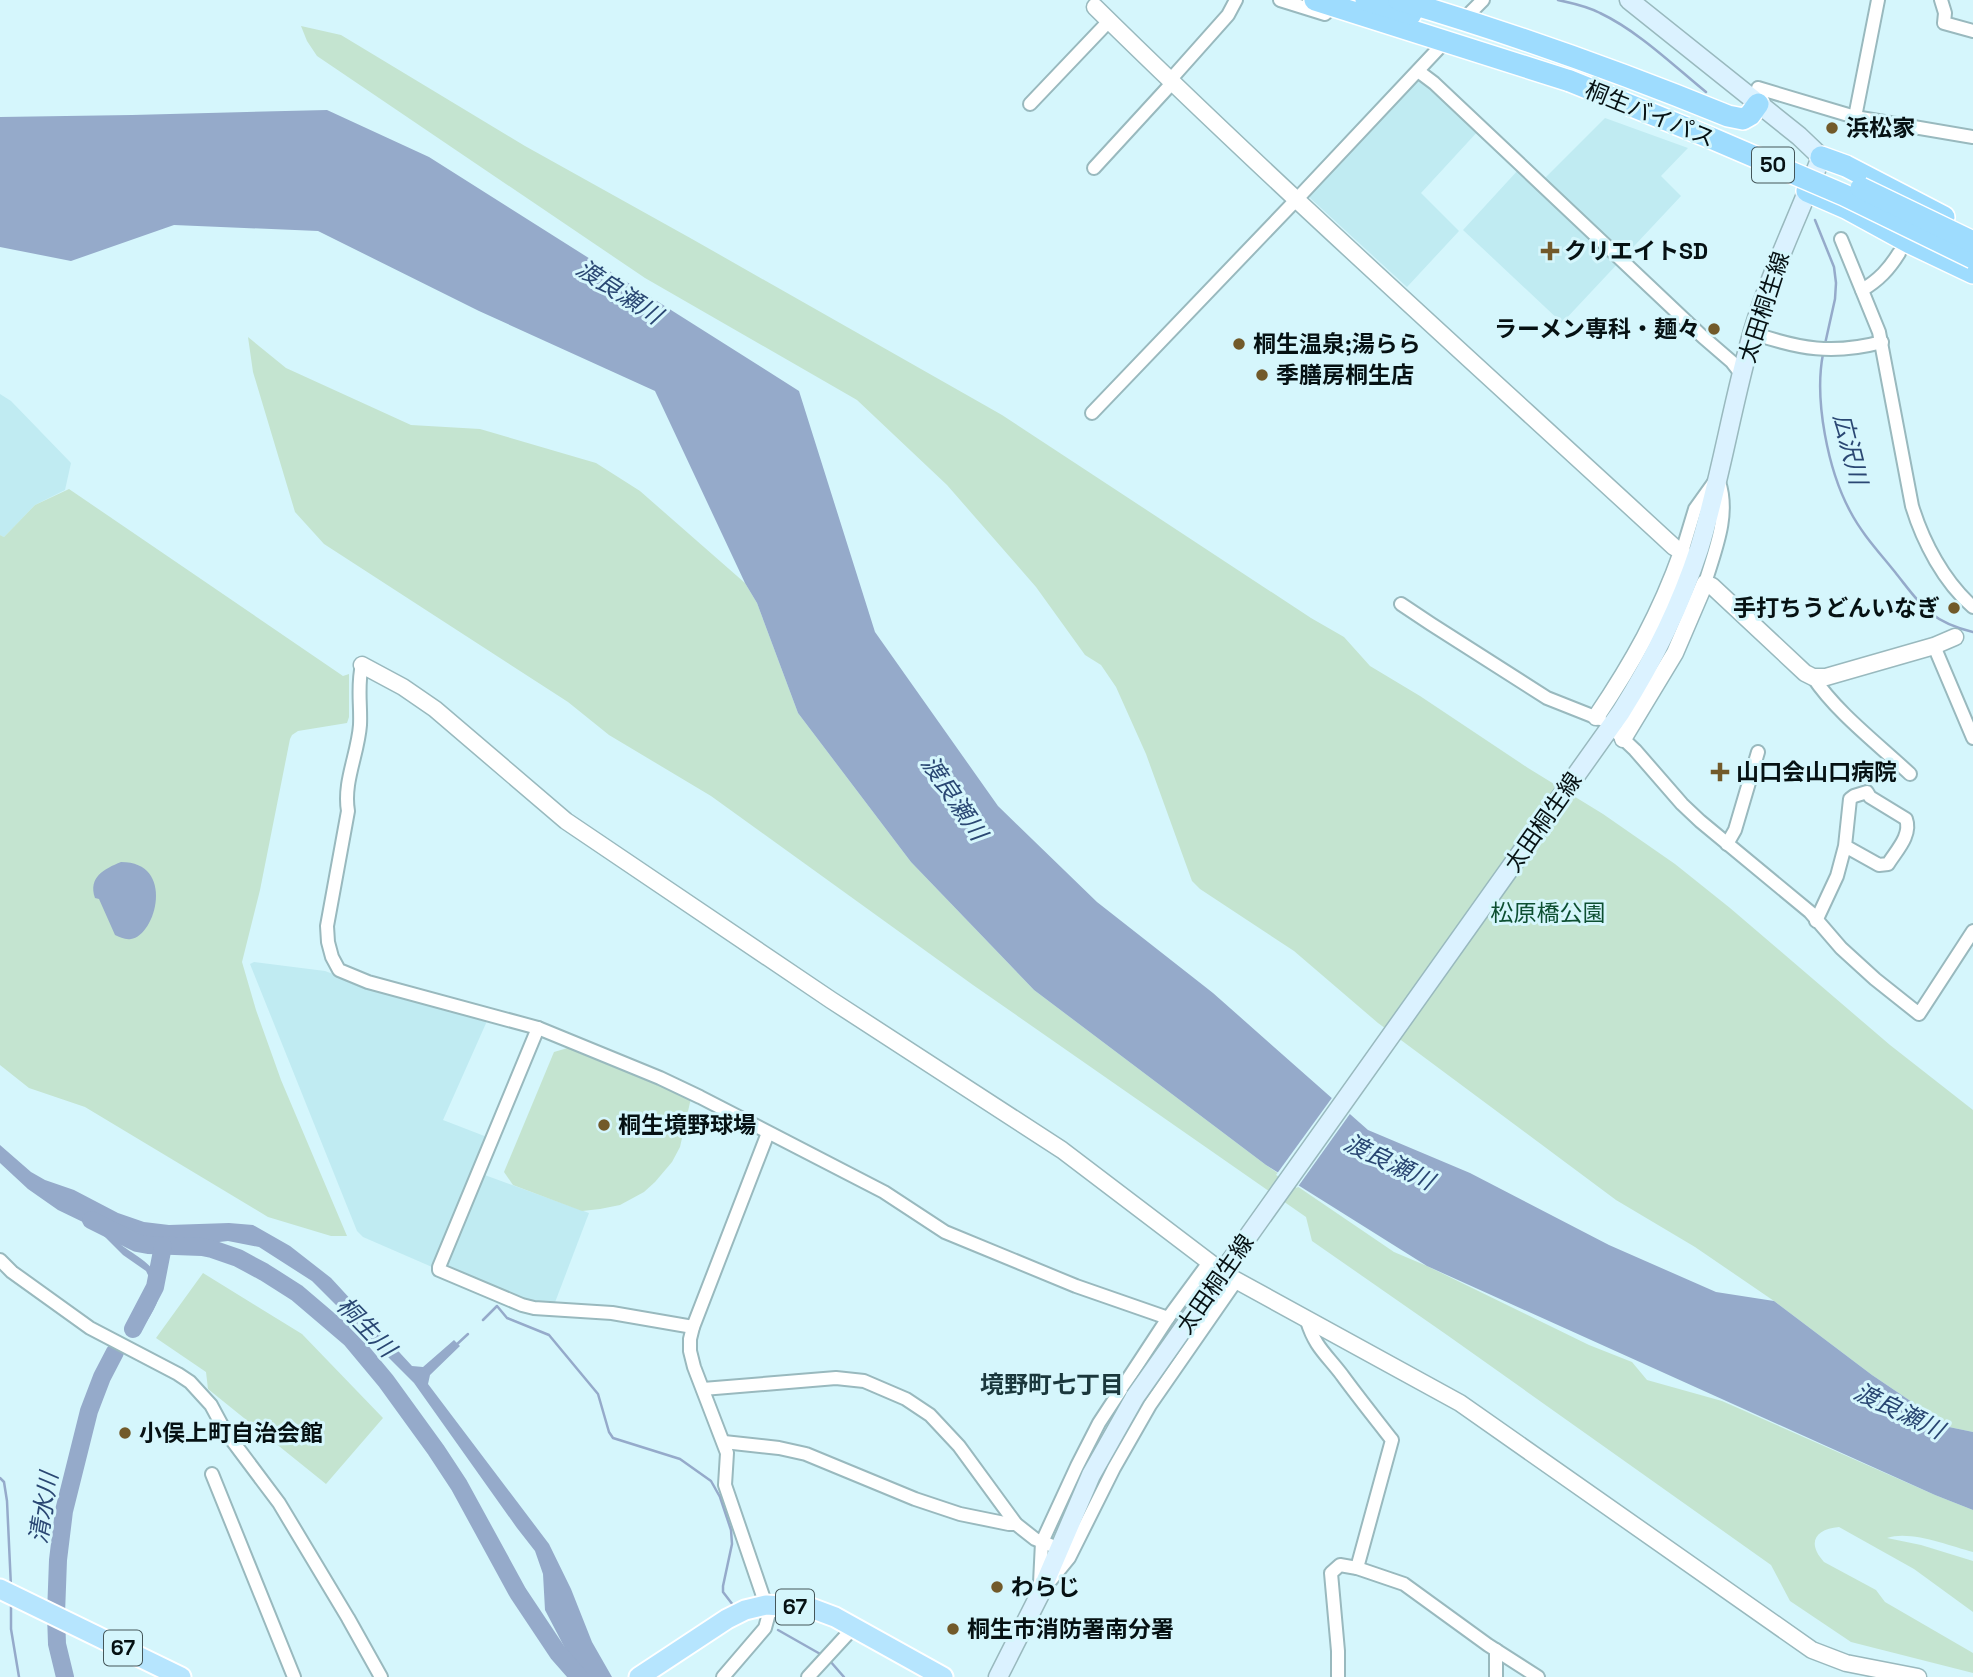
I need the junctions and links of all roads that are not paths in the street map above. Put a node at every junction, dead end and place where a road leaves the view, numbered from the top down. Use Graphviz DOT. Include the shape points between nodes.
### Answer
graph roads {
  1 [pos="1237,0"];
  2 [pos="1280,0"];
  3 [pos="1315,0"];
  4 [pos="1366,0"];
  5 [pos="1399,0"];
  6 [pos="1483,0"];
  7 [pos="1629,0"];
  8 [pos="1878,0"];
  9 [pos="1941,0"];
  10 [pos="1089,4"];
  11 [pos="1109,21"];
  12 [pos="1461,22"];
  13 [pos="1973,31"];
  14 [pos="1439,48"];
  15 [pos="1419,71"];
  16 [pos="1572,75"];
  17 [pos="1172,80"];
  18 [pos="1030,104"];
  19 [pos="1758,104"];
  20 [pos="1855,117"];
  21 [pos="1973,137"];
  22 [pos="1821,157"];
  23 [pos="1094,168"];
  24 [pos="1807,191"];
  25 [pos="1296,200"];
  26 [pos="1973,232"];
  27 [pos="1841,239"];
  28 [pos="1973,242"];
  29 [pos="1899,253"];
  30 [pos="1973,258"];
  31 [pos="1973,273"];
  32 [pos="1862,290"];
  33 [pos="1753,333"];
  34 [pos="1882,342"];
  35 [pos="1742,375"];
  36 [pos="1092,413"];
  37 [pos="1718,478"];
  38 [pos="1682,552"];
  39 [pos="1705,583"];
  40 [pos="1401,604"];
  41 [pos="1973,607"];
  42 [pos="1955,637"];
  43 [pos="1934,646"];
  44 [pos="362,665"];
  45 [pos="1812,677"];
  46 [pos="1598,718"];
  47 [pos="1620,736"];
  48 [pos="1973,738"];
  49 [pos="1758,752"];
  50 [pos="1910,774"];
  51 [pos="1727,844"];
  52 [pos="1845,846"];
  53 [pos="1816,921"];
  54 [pos="1973,931"];
  55 [pos="537,1028"];
  56 [pos="768,1133"];
  57 [pos="0,1260"];
  58 [pos="1211,1263"];
  59 [pos="1234,1280"];
  60 [pos="1168,1318"];
  61 [pos="1307,1321"];
  62 [pos="693,1327"];
  63 [pos="703,1389"];
  64 [pos="724,1442"];
  65 [pos="212,1474"];
  66 [pos="1016,1524"];
  67 [pos="1057,1548"];
  68 [pos="1357,1569"];
  69 [pos="0,1589"];
  70 [pos="766,1605"];
  71 [pos="853,1628"];
  72 [pos="1496,1650"];
  73 [pos="643,1674"];
  74 [pos="934,1675"];
  75 [pos="181,1677"];
  76 [pos="294,1677"];
  77 [pos="381,1677"];
  78 [pos="723,1677"];
  79 [pos="808,1677"];
  80 [pos="998,1677"];
  81 [pos="1338,1677"];
  82 [pos="1496,1677"];
  83 [pos="1538,1677"];
  84 [pos="1918,1677"];
  1 -- 17 [label="street"];
  2 -- 14 [label="street"];
  3 -- 16 [label="highway, 桐生バイパス / 50"];
  4 -- 16 [label="highway, 桐生バイパス / 50" via="1468,32"];
  5 -- 12 [label="highway, 50"];
  6 -- 12 [label="street"];
  7 -- 19 [label="main road"];
  8 -- 20 [label="street"];
  9 -- 13 [label="street" via="1944,23"];
  10 -- 11 [label="street"];
  11 -- 17 [label="street"];
  11 -- 18 [label="street"];
  12 -- 19 [label="highway, 50" via="1622,73 1728,116 1743,119"];
  14 -- 15 [label="street"];
  14 -- 24 [label="street" via="1638,116"];
  15 -- 25 [label="street"];
  15 -- 35 [label="street"];
  16 -- 28 [label="highway, 桐生バイパス / 50, bridge" via="1850,182"];
  16 -- 30 [label="highway, 桐生バイパス / 50, bridge" via="1844,195"];
  17 -- 23 [label="street"];
  17 -- 25 [label="street"];
  19 -- 20 [label="street" via="1758,88"];
  19 -- 22 [label="main road"];
  20 -- 21 [label="street"];
  22 -- 24 [label="main road, 太田桐生線"];
  22 -- 26 [label="highway, 50"];
  24 -- 31 [label="highway, 50"];
  24 -- 33 [label="main road, 太田桐生線"];
  25 -- 36 [label="street"];
  25 -- 38 [label="street"];
  27 -- 32 [label="street"];
  29 -- 32 [label="street" via="1875,282"];
  32 -- 34 [label="street"];
  33 -- 34 [label="street" via="1824,350"];
  33 -- 35 [label="main road, 太田桐生線"];
  34 -- 41 [label="street" via="1917,523 1942,569"];
  35 -- 37 [label="main road, 太田桐生線"];
  37 -- 38 [label="street" via="1695,509"];
  37 -- 39 [label="street" via="1723,519"];
  37 -- 67 [label="main road, 太田桐生線, bridge" via="1685,588 1641,680 1135,1396"];
  38 -- 46 [label="street" via="1646,638"];
  39 -- 45 [label="street"];
  39 -- 47 [label="street" via="1675,653"];
  40 -- 46 [label="street" via="1547,698"];
  42 -- 43 [label="street"];
  43 -- 45 [label="street"];
  43 -- 48 [label="street"];
  44 -- 55 [label="street" via="360,727 327,926 332,957 339,970 368,982"];
  44 -- 58 [label="street" via="435,709 566,821 1062,1150"];
  45 -- 50 [label="street"];
  47 -- 51 [label="street" via="1682,804"];
  49 -- 51 [label="street"];
  51 -- 53 [label="street"];
  52 -- 52 [label="street" via="1848,806 1854,796 1867,792 1908,824 1909,831 1884,866"];
  52 -- 53 [label="street"];
  53 -- 54 [label="street" via="1840,948 1919,1014"];
  55 -- 56 [label="street" via="700,1097"];
  55 -- 62 [label="street" via="439,1270 534,1308 612,1313"];
  56 -- 60 [label="street" via="884,1192 945,1232"];
  56 -- 62 [label="street"];
  57 -- 77 [label="street" via="88,1331 178,1374 204,1397 279,1503"];
  58 -- 60 [label="street"];
  59 -- 61 [label="street"];
  59 -- 67 [label="street"];
  60 -- 67 [label="street" via="1099,1423 1051,1523"];
  61 -- 68 [label="street" via="1319,1349 1392,1440"];
  61 -- 84 [label="street" via="1461,1403 1812,1650 1846,1663"];
  62 -- 63 [label="street" via="690,1351"];
  63 -- 64 [label="street"];
  63 -- 66 [label="street" via="836,1378 864,1381 906,1399 930,1415 958,1446"];
  64 -- 66 [label="street" via="806,1454 960,1514"];
  64 -- 70 [label="street" via="725,1485"];
  65 -- 76 [label="street"];
  66 -- 67 [label="street"];
  67 -- 80 [label="main road, 太田桐生線" via="1040,1594"];
  68 -- 72 [label="street" via="1404,1584"];
  68 -- 81 [label="street" via="1340,1565 1331,1573"];
  69 -- 75 [label="main road, 67"];
  70 -- 71 [label="main road, 67" via="811,1608"];
  70 -- 73 [label="main road, 67" via="727,1619"];
  70 -- 78 [label="street" via="765,1628"];
  71 -- 74 [label="main road, 67"];
  71 -- 79 [label="street"];
  72 -- 82 [label="street"];
  72 -- 83 [label="street"];
}
